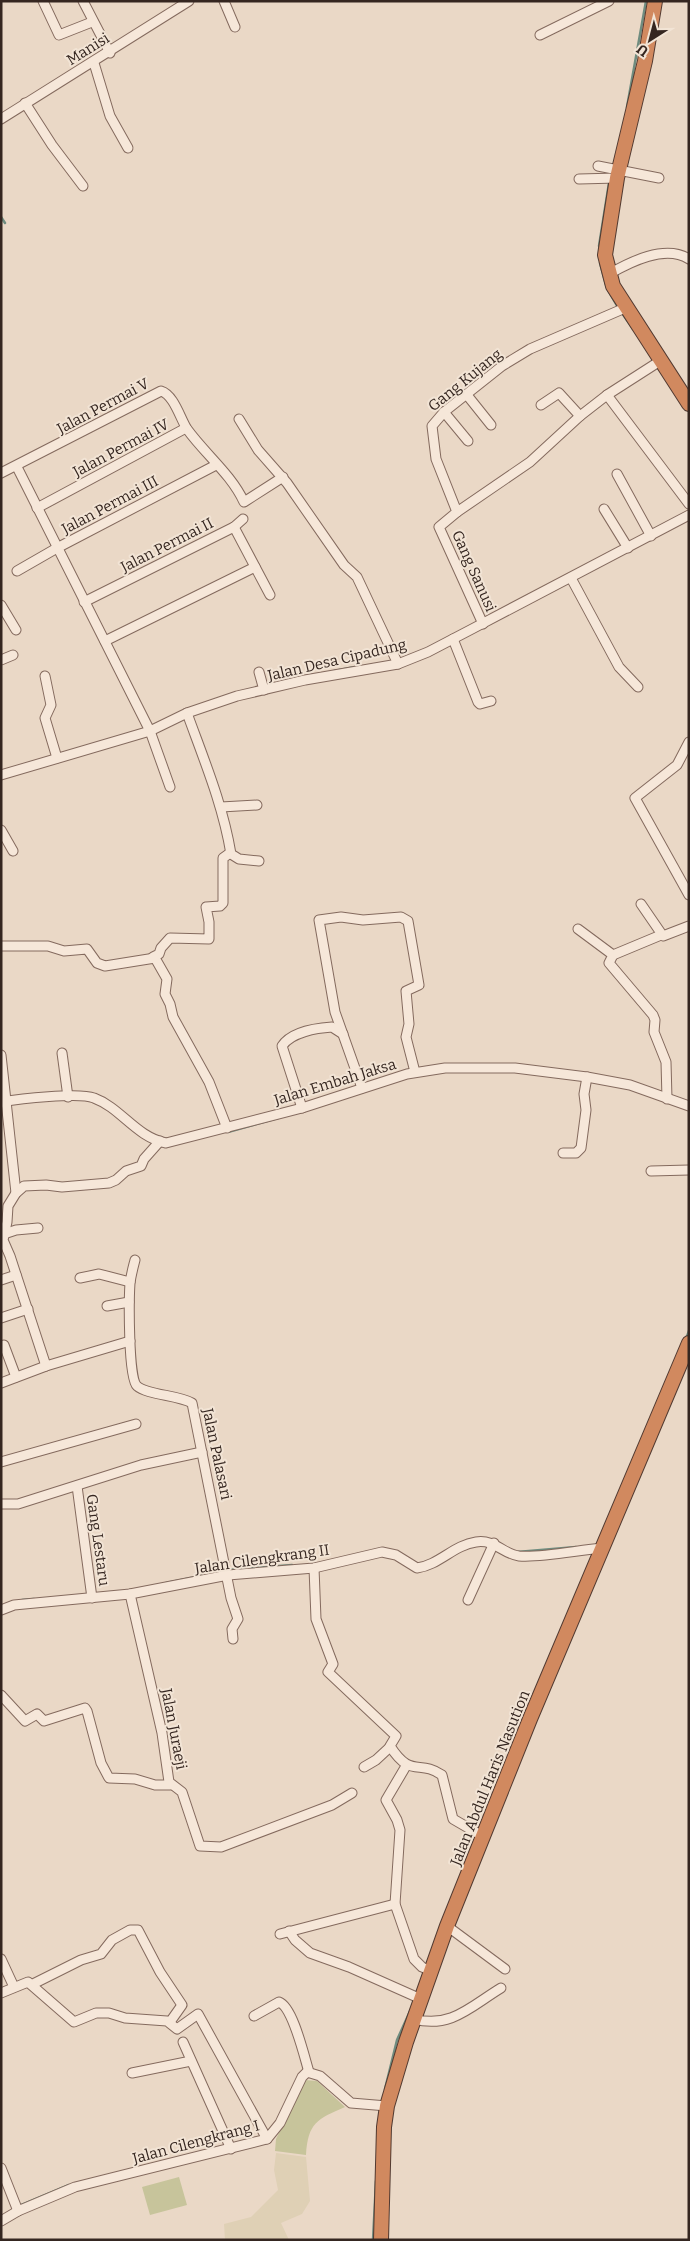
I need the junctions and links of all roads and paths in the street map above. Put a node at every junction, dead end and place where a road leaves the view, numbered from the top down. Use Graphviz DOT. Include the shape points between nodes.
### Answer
graph roads {
  1 [pos="43,1"];
  2 [pos="83,1"];
  3 [pos="189,1"];
  4 [pos="224,1"];
  5 [pos="609,1"];
  6 [pos="655,1"];
  7 [pos="92,22"];
  8 [pos="235,27"];
  9 [pos="540,35"];
  10 [pos="110,53"];
  11 [pos="94,63"];
  12 [pos="25,103"];
  13 [pos="1,119"];
  14 [pos="128,148"];
  15 [pos="598,166"];
  16 [pos="618,174"];
  17 [pos="659,178"];
  18 [pos="579,179"];
  19 [pos="83,186"];
  20 [pos="689,259"];
  21 [pos="607,266"];
  22 [pos="625,308"];
  23 [pos="660,361"];
  24 [pos="467,394"];
  25 [pos="607,395"];
  26 [pos="689,404"];
  27 [pos="541,405"];
  28 [pos="444,412"];
  29 [pos="580,416"];
  30 [pos="239,419"];
  31 [pos="491,425"];
  32 [pos="186,428"];
  33 [pos="468,441"];
  34 [pos="216,465"];
  35 [pos="17,467"];
  36 [pos="1,473"];
  37 [pos="617,474"];
  38 [pos="283,477"];
  39 [pos="689,504"];
  40 [pos="37,508"];
  41 [pos="604,509"];
  42 [pos="457,512"];
  43 [pos="689,515"];
  44 [pos="243,519"];
  45 [pos="234,527"];
  46 [pos="651,536"];
  47 [pos="57,548"];
  48 [pos="628,548"];
  49 [pos="255,567"];
  50 [pos="17,571"];
  51 [pos="571,578"];
  52 [pos="270,595"];
  53 [pos="84,602"];
  54 [pos="1,606"];
  55 [pos="483,624"];
  56 [pos="16,630"];
  57 [pos="453,639"];
  58 [pos="106,641"];
  59 [pos="12,655"];
  60 [pos="1,660"];
  61 [pos="396,661"];
  62 [pos="259,672"];
  63 [pos="45,676"];
  64 [pos="638,686"];
  65 [pos="264,690"];
  66 [pos="491,701"];
  67 [pos="187,713"];
  68 [pos="150,731"];
  69 [pos="689,742"];
  70 [pos="57,758"];
  71 [pos="1,775"];
  72 [pos="170,787"];
  73 [pos="257,805"];
  74 [pos="221,807"];
  75 [pos="1,830"];
  76 [pos="13,851"];
  77 [pos="230,853"];
  78 [pos="258,861"];
  79 [pos="689,895"];
  80 [pos="641,904"];
  81 [pos="689,926"];
  82 [pos="578,929"];
  83 [pos="661,935"];
  84 [pos="1,946"];
  85 [pos="613,955"];
  86 [pos="153,957"];
  87 [pos="343,1034"];
  88 [pos="62,1053"];
  89 [pos="1,1055"];
  90 [pos="415,1072"];
  91 [pos="587,1077"];
  92 [pos="362,1088"];
  93 [pos="68,1097"];
  94 [pos="667,1099"];
  95 [pos="3,1101"];
  96 [pos="689,1106"];
  97 [pos="302,1108"];
  98 [pos="227,1128"];
  99 [pos="160,1142"];
  100 [pos="563,1153"];
  101 [pos="689,1170"];
  102 [pos="651,1171"];
  103 [pos="16,1192"];
  104 [pos="38,1228"];
  105 [pos="3,1238"];
  106 [pos="134,1260"];
  107 [pos="16,1275"];
  108 [pos="80,1278"];
  109 [pos="1,1280"];
  110 [pos="130,1282"];
  111 [pos="129,1302"];
  112 [pos="107,1306"];
  113 [pos="28,1309"];
  114 [pos="1,1318"];
  115 [pos="130,1341"];
  116 [pos="689,1343"];
  117 [pos="4,1345"];
  118 [pos="46,1366"];
  119 [pos="16,1377"];
  120 [pos="1,1383"];
  121 [pos="136,1424"];
  122 [pos="202,1452"];
  123 [pos="1,1462"];
  124 [pos="77,1486"];
  125 [pos="1,1504"];
  126 [pos="494,1543"];
  127 [pos="602,1548"];
  128 [pos="314,1568"];
  129 [pos="228,1575"];
  130 [pos="130,1594"];
  131 [pos="92,1598"];
  132 [pos="468,1600"];
  133 [pos="1,1610"];
  134 [pos="233,1639"];
  135 [pos="1,1695"];
  136 [pos="390,1747"];
  137 [pos="406,1766"];
  138 [pos="364,1767"];
  139 [pos="170,1785"];
  140 [pos="352,1793"];
  141 [pos="484,1837"];
  142 [pos="395,1904"];
  143 [pos="448,1926"];
  144 [pos="289,1931"];
  145 [pos="280,1934"];
  146 [pos="1,1959"];
  147 [pos="505,1969"];
  148 [pos="431,1971"];
  149 [pos="33,1984"];
  150 [pos="14,1987"];
  151 [pos="501,1988"];
  152 [pos="1,1993"];
  153 [pos="421,1999"];
  154 [pos="254,2016"];
  155 [pos="414,2020"];
  156 [pos="170,2022"];
  157 [pos="183,2042"];
  158 [pos="191,2061"];
  159 [pos="309,2072"];
  160 [pos="132,2073"];
  161 [pos="387,2106"];
  162 [pos="267,2139"];
  163 [pos="232,2149"];
  164 [pos="1,2168"];
  165 [pos="18,2211"];
  166 [pos="1,2221"];
  167 [pos="381,2240"];
  1 -- 7 [label="street" via="59,36"];
  2 -- 7 [label="street"];
  3 -- 10 [label="street, Manisi"];
  4 -- 8 [label="street"];
  5 -- 9 [label="street"];
  6 -- 16 [label="highway" via="645,61"];
  7 -- 10 [label="street"];
  10 -- 11 [label="street, Manisi"];
  11 -- 12 [label="street, Manisi"];
  11 -- 14 [label="street" via="110,116"];
  12 -- 13 [label="street, Manisi"];
  12 -- 19 [label="street"];
  15 -- 16 [label="street"];
  16 -- 17 [label="street"];
  16 -- 18 [label="street"];
  16 -- 21 [label="highway" via="605,246"];
  20 -- 21 [label="street" via="672,254"];
  21 -- 22 [label="highway"];
  22 -- 23 [label="highway"];
  22 -- 24 [label="street, Gang Kujang" via="530,349"];
  23 -- 25 [label="street"];
  23 -- 26 [label="highway"];
  24 -- 28 [label="street, Gang Kujang"];
  24 -- 31 [label="street"];
  25 -- 29 [label="street"];
  25 -- 39 [label="street"];
  27 -- 29 [label="street" via="559,393"];
  28 -- 33 [label="street"];
  28 -- 42 [label="street, Gang Kujang" via="432,426 432,438"];
  29 -- 42 [label="street" via="530,462"];
  30 -- 38 [label="street" via="258,450"];
  32 -- 34 [label="street, Jalan Permai IV"];
  32 -- 35 [label="street, Jalan Permai V" via="168,396 161,391"];
  32 -- 40 [label="street, Jalan Permai IV"];
  34 -- 38 [label="street, Jalan Permai IV" via="230,478 244,502"];
  34 -- 47 [label="street, Jalan Permai III"];
  35 -- 36 [label="street"];
  35 -- 40 [label="street"];
  37 -- 46 [label="street"];
  38 -- 61 [label="street" via="344,565 357,577"];
  40 -- 47 [label="street"];
  41 -- 48 [label="street"];
  42 -- 55 [label="street, Gang Sanusi" via="439,525 440,530"];
  43 -- 46 [label="street, Jalan Desa Cipadung"];
  44 -- 45 [label="street"];
  45 -- 49 [label="street, Jalan Permai II"];
  45 -- 53 [label="street, Jalan Permai II"];
  46 -- 48 [label="street, Jalan Desa Cipadung"];
  47 -- 50 [label="street, Jalan Permai III"];
  47 -- 53 [label="street"];
  48 -- 51 [label="street, Jalan Desa Cipadung"];
  49 -- 52 [label="street, Jalan Permai II"];
  49 -- 58 [label="street"];
  51 -- 55 [label="street, Jalan Desa Cipadung"];
  51 -- 64 [label="street" via="619,667"];
  53 -- 58 [label="street"];
  54 -- 56 [label="street"];
  55 -- 57 [label="street, Jalan Desa Cipadung"];
  57 -- 61 [label="street, Jalan Desa Cipadung"];
  57 -- 66 [label="street" via="478,702"];
  58 -- 68 [label="street"];
  59 -- 60 [label="street"];
  61 -- 65 [label="street, Jalan Desa Cipadung"];
  62 -- 65 [label="street"];
  63 -- 70 [label="street" via="51,705 45,718"];
  65 -- 67 [label="street, Jalan Desa Cipadung"];
  67 -- 68 [label="street, Jalan Desa Cipadung"];
  67 -- 74 [label="street"];
  68 -- 70 [label="street, Jalan Desa Cipadung"];
  68 -- 72 [label="street"];
  69 -- 79 [label="street" via="677,765 635,798"];
  70 -- 71 [label="street, Jalan Desa Cipadung"];
  73 -- 74 [label="street"];
  74 -- 77 [label="street"];
  75 -- 76 [label="street"];
  77 -- 78 [label="street" via="239,859"];
  77 -- 86 [label="street" via="223,858 223,903 206,907 209,939 170,938"];
  80 -- 83 [label="street"];
  81 -- 83 [label="street"];
  82 -- 85 [label="street"];
  83 -- 85 [label="street"];
  84 -- 86 [label="street" via="48,946 64,951 87,949 97,963 105,966"];
  85 -- 94 [label="street" via="609,963 655,1020 654,1032 666,1062"];
  86 -- 98 [label="street" via="160,964 166,980 165,994 173,1017 209,1082"];
  87 -- 90 [label="street" via="335,1012 319,920 346,917 406,919 410,924 419,986 406,991 409,1024 406,1036"];
  87 -- 92 [label="street"];
  87 -- 97 [label="street" via="332,1027 315,1029 288,1039 282,1046"];
  88 -- 93 [label="street"];
  89 -- 95 [label="street"];
  90 -- 91 [label="street, Jalan Embah Jaksa" via="498,1067"];
  90 -- 92 [label="street, Jalan Embah Jaksa"];
  91 -- 94 [label="street, Jalan Embah Jaksa" via="630,1084"];
  91 -- 100 [label="street" via="581,1148 576,1153"];
  92 -- 97 [label="street, Jalan Embah Jaksa"];
  93 -- 95 [label="street"];
  93 -- 99 [label="street" via="94,1098"];
  94 -- 96 [label="street, Jalan Embah Jaksa"];
  95 -- 103 [label="street"];
  97 -- 98 [label="street, Jalan Embah Jaksa"];
  98 -- 99 [label="street, Jalan Embah Jaksa"];
  99 -- 103 [label="street" via="141,1166 126,1171 112,1182 62,1187 31,1184"];
  101 -- 102 [label="street"];
  103 -- 105 [label="street" via="8,1206"];
  104 -- 105 [label="street" via="16,1230"];
  105 -- 107 [label="street"];
  106 -- 110 [label="street, Jalan Palasari"];
  107 -- 109 [label="street"];
  107 -- 113 [label="street"];
  108 -- 110 [label="street" via="100,1274"];
  110 -- 111 [label="street, Jalan Palasari"];
  111 -- 112 [label="street"];
  111 -- 115 [label="street, Jalan Palasari"];
  113 -- 114 [label="street"];
  113 -- 118 [label="street"];
  115 -- 118 [label="street"];
  115 -- 122 [label="street, Jalan Palasari" via="135,1384 192,1403"];
  116 -- 127 [label="highway, Jalan Abdul Haris Nasution"];
  117 -- 119 [label="street"];
  118 -- 119 [label="street"];
  119 -- 120 [label="street"];
  121 -- 123 [label="street"];
  122 -- 124 [label="street" via="141,1465"];
  122 -- 129 [label="street, Jalan Palasari"];
  124 -- 125 [label="street" via="18,1504"];
  124 -- 131 [label="street, Gang Lestaru"];
  126 -- 127 [label="street" via="517,1556"];
  126 -- 128 [label="street, Jalan Cilengkrang II" via="476,1542 458,1548 426,1567 417,1568 396,1555 382,1552"];
  126 -- 132 [label="street"];
  127 -- 141 [label="highway, Jalan Abdul Haris Nasution"];
  128 -- 129 [label="street, Jalan Cilengkrang II"];
  128 -- 136 [label="street" via="316,1619 333,1664 330,1674 396,1736"];
  129 -- 130 [label="street, Jalan Cilengkrang II"];
  129 -- 134 [label="street, Jalan Palasari" via="238,1619 232,1629"];
  130 -- 131 [label="street, Jalan Cilengkrang II"];
  130 -- 139 [label="street, Jalan Juraeji" via="162,1733"];
  131 -- 133 [label="street, Jalan Cilengkrang II" via="14,1605"];
  135 -- 139 [label="street" via="25,1721 37,1714 44,1721 85,1708 101,1763 109,1778"];
  136 -- 137 [label="street"];
  136 -- 138 [label="street"];
  137 -- 141 [label="street" via="442,1775 453,1819"];
  137 -- 142 [label="street" via="386,1800 400,1830"];
  139 -- 140 [label="street, Jalan Juraeji" via="182,1792 199,1845 217,1848 332,1805"];
  141 -- 143 [label="highway, Jalan Abdul Haris Nasution"];
  142 -- 144 [label="street"];
  142 -- 148 [label="street" via="414,1960"];
  143 -- 147 [label="street"];
  143 -- 148 [label="highway, Jalan Abdul Haris Nasution"];
  144 -- 145 [label="street"];
  144 -- 153 [label="street" via="310,1954 350,1967"];
  146 -- 150 [label="street"];
  148 -- 153 [label="highway, Jalan Abdul Haris Nasution"];
  149 -- 150 [label="street"];
  149 -- 156 [label="street" via="74,2022 96,2013"];
  149 -- 156 [label="street" via="81,1960 101,1954 112,1940 130,1930 138,1930 182,2005"];
  150 -- 152 [label="street"];
  151 -- 155 [label="street" via="442,2022"];
  153 -- 155 [label="highway, Jalan Abdul Haris Nasution"];
  154 -- 159 [label="street" via="282,2002 290,2012"];
  155 -- 161 [label="highway, Jalan Abdul Haris Nasution"];
  156 -- 162 [label="street" via="177,2029 199,2015"];
  157 -- 158 [label="street"];
  158 -- 160 [label="street"];
  158 -- 163 [label="street"];
  159 -- 161 [label="street" via="320,2076 351,2103"];
  159 -- 162 [label="street, Jalan Cilengkrang I" via="302,2077 280,2123"];
  161 -- 167 [label="highway, Jalan Abdul Haris Nasution"];
  162 -- 163 [label="street, Jalan Cilengkrang I"];
  163 -- 165 [label="street, Jalan Cilengkrang I" via="75,2187"];
  164 -- 165 [label="street"];
  165 -- 166 [label="street, Jalan Cilengkrang I"];
}
